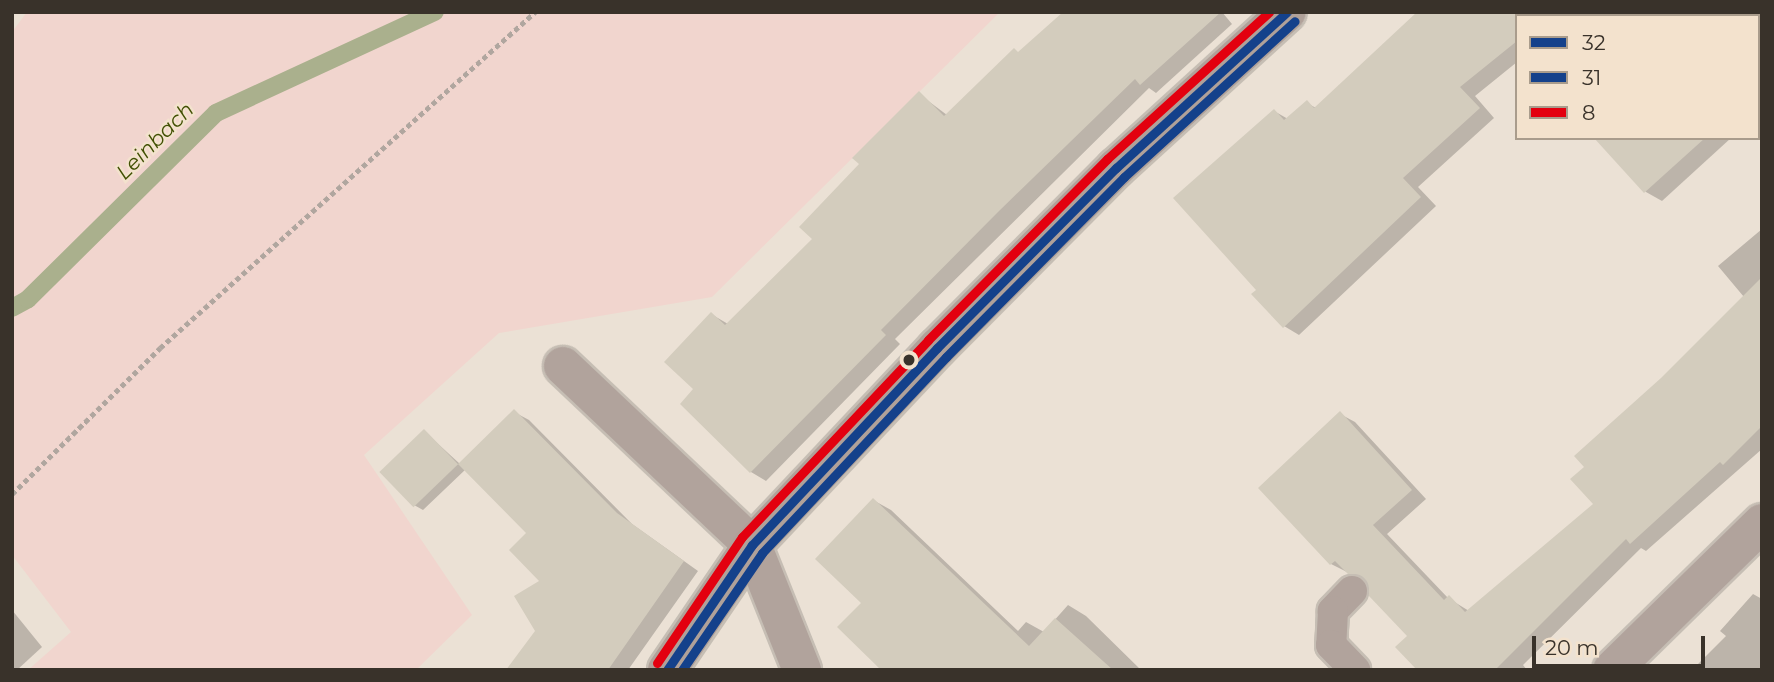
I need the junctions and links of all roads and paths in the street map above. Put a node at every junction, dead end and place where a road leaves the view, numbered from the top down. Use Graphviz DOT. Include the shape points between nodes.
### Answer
graph roads {
  1 [pos="535,12"];
  2 [pos="1287,12"];
  3 [pos="563,366"];
  4 [pos="12,494"];
  5 [pos="1762,523"];
  6 [pos="752,545"];
  7 [pos="1352,591"];
  8 [pos="667,670"];
  9 [pos="802,670"];
  10 [pos="1355,670"];
  11 [pos="1612,670"];
  1 -- 4 [label="path" via="160,348"];
  2 -- 6 [label="main road" via="1116,168 937,348"];
  3 -- 6 [label="street"];
  5 -- 11 [label="street"];
  6 -- 8 [label="main road"];
  6 -- 9 [label="street"];
  7 -- 10 [label="lane" via="1333,611 1331,645"];
}
